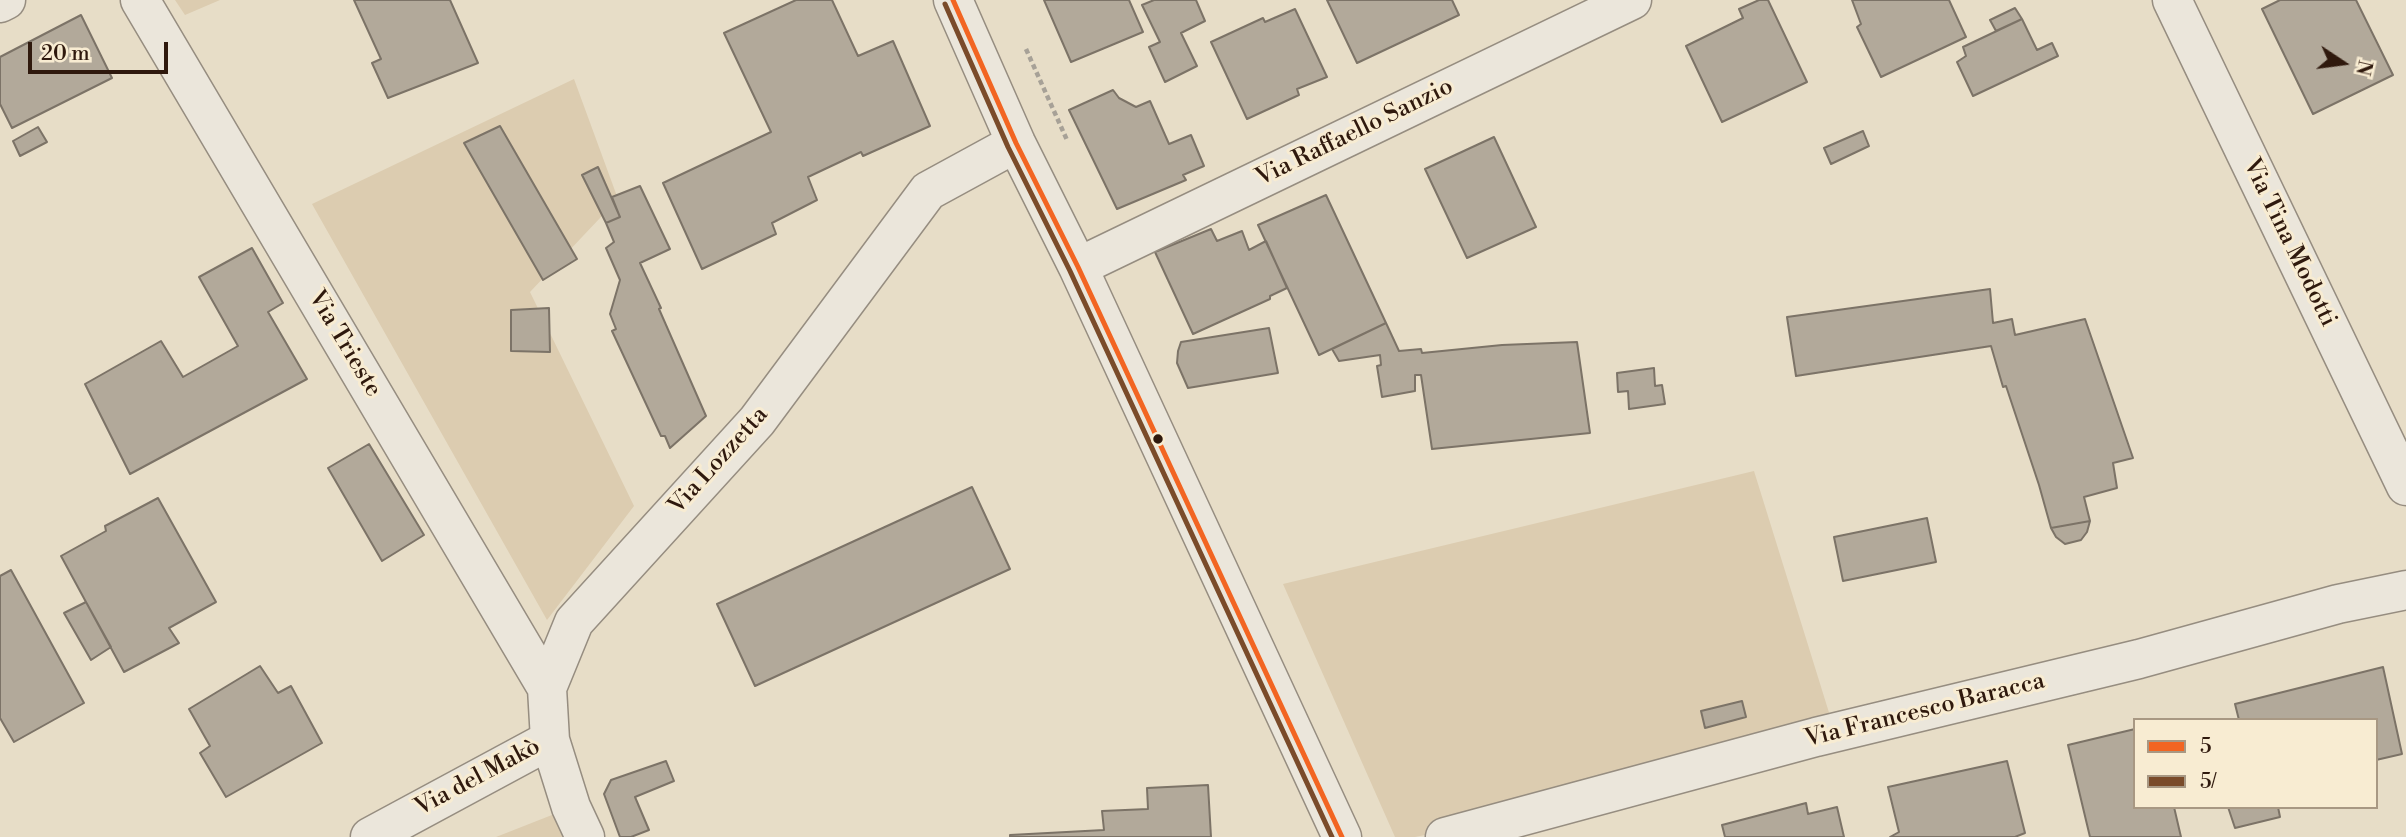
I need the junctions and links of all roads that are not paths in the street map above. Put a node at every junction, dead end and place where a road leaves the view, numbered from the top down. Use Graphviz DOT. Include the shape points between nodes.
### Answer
graph roads {
  1 [pos="6,0"];
  2 [pos="140,0"];
  3 [pos="953,0"];
  4 [pos="1632,0"];
  5 [pos="2172,0"];
  6 [pos="0,3"];
  7 [pos="1016,143"];
  8 [pos="1078,267"];
  9 [pos="2406,486"];
  10 [pos="2406,590"];
  11 [pos="548,688"];
  12 [pos="550,740"];
  13 [pos="370,837"];
  14 [pos="585,837"];
  15 [pos="1342,837"];
  16 [pos="1445,837"];
  1 -- 6 [label="street"];
  2 -- 11 [label="street, Via Trieste"];
  3 -- 7 [label="street"];
  4 -- 8 [label="street, Via Raffaello Sanzio"];
  5 -- 9 [label="street, Via Tina Modotti"];
  7 -- 8 [label="street"];
  7 -- 11 [label="street, Via Lozzetta" via="928,191 757,421 574,622"];
  8 -- 15 [label="street"];
  10 -- 16 [label="street, Via Francesco Baracca" via="1816,737"];
  11 -- 12 [label="street, Via Lozzetta"];
  12 -- 13 [label="street, Via del Makò"];
  12 -- 14 [label="street, Via Lozzetta"];
}
